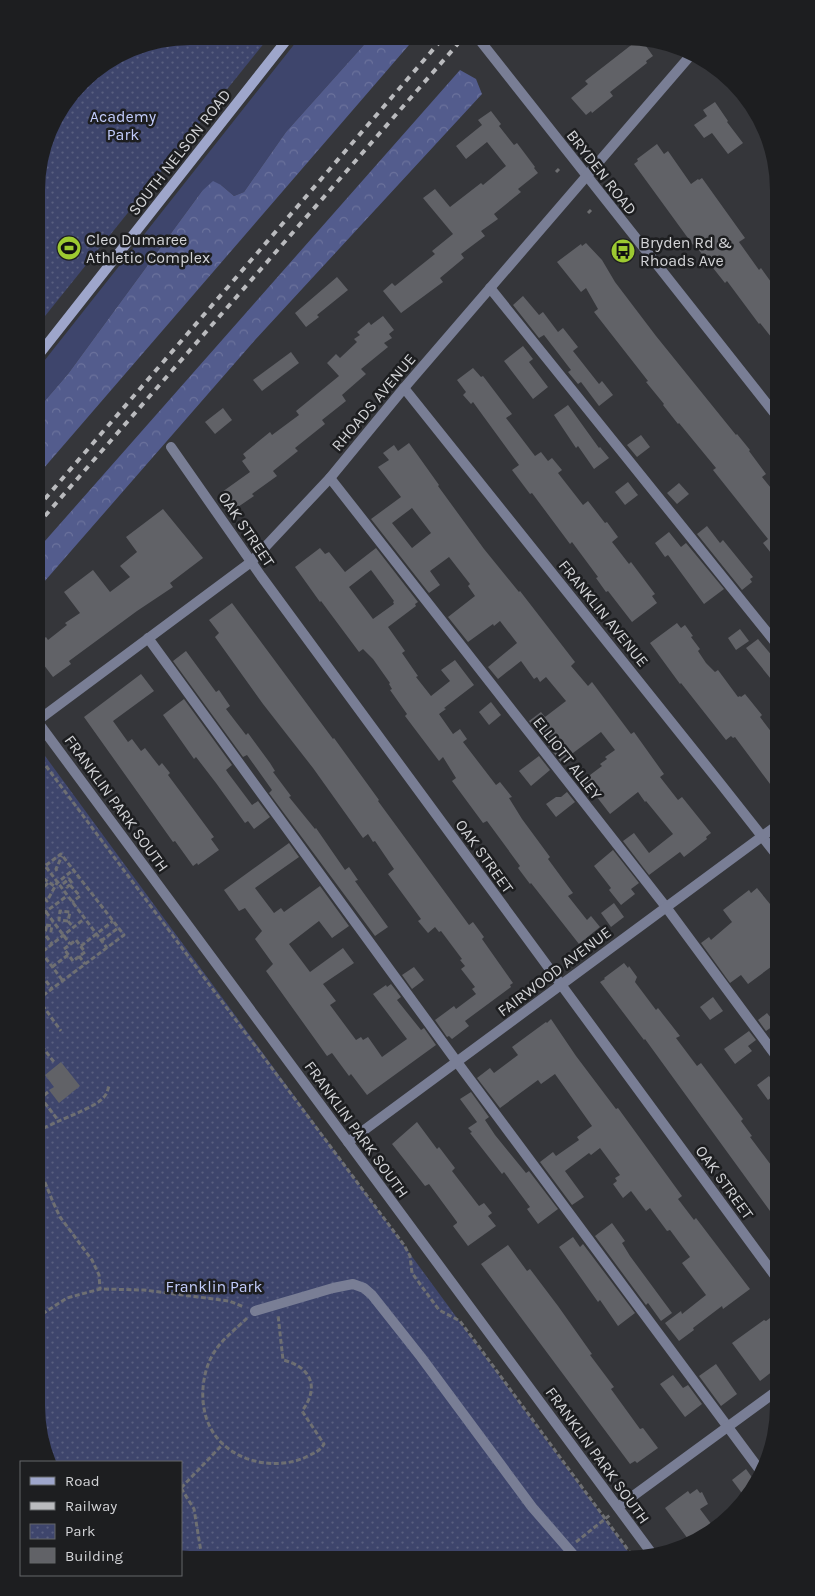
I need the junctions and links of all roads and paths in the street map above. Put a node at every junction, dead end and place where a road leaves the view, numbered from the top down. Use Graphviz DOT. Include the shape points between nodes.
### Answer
graph roads {
  1 [pos="283,45"];
  2 [pos="483,45"];
  3 [pos="687,59"];
  4 [pos="586,176"];
  5 [pos="490,288"];
  6 [pos="45,347"];
  7 [pos="404,388"];
  8 [pos="770,407"];
  9 [pos="171,447"];
  10 [pos="330,478"];
  11 [pos="251,562"];
  12 [pos="770,636"];
  13 [pos="148,638"];
  14 [pos="45,715"];
  15 [pos="45,732"];
  16 [pos="45,765"];
  17 [pos="770,831"];
  18 [pos="762,837"];
  19 [pos="770,848"];
  20 [pos="62,856"];
  21 [pos="45,866"];
  22 [pos="73,870"];
  23 [pos="58,871"];
  24 [pos="77,875"];
  25 [pos="45,880"];
  26 [pos="48,883"];
  27 [pos="57,883"];
  28 [pos="45,886"];
  29 [pos="54,886"];
  30 [pos="67,896"];
  31 [pos="47,901"];
  32 [pos="72,902"];
  33 [pos="53,906"];
  34 [pos="666,907"];
  35 [pos="76,908"];
  36 [pos="60,911"];
  37 [pos="46,912"];
  38 [pos="70,912"];
  39 [pos="84,919"];
  40 [pos="59,920"];
  41 [pos="68,921"];
  42 [pos="113,921"];
  43 [pos="53,924"];
  44 [pos="73,927"];
  45 [pos="118,928"];
  46 [pos="45,931"];
  47 [pos="96,934"];
  48 [pos="63,935"];
  49 [pos="101,941"];
  50 [pos="52,944"];
  51 [pos="70,944"];
  52 [pos="80,946"];
  53 [pos="107,948"];
  54 [pos="45,949"];
  55 [pos="68,955"];
  56 [pos="79,956"];
  57 [pos="45,958"];
  58 [pos="85,964"];
  59 [pos="52,968"];
  60 [pos="45,980"];
  61 [pos="63,981"];
  62 [pos="561,985"];
  63 [pos="52,989"];
  64 [pos="45,994"];
  65 [pos="45,1009"];
  66 [pos="62,1031"];
  67 [pos="770,1049"];
  68 [pos="45,1050"];
  69 [pos="54,1062"];
  70 [pos="457,1062"];
  71 [pos="109,1086"];
  72 [pos="48,1092"];
  73 [pos="45,1095"];
  74 [pos="45,1102"];
  75 [pos="58,1120"];
  76 [pos="45,1127"];
  77 [pos="348,1142"];
  78 [pos="45,1182"];
  79 [pos="770,1269"];
  80 [pos="100,1289"];
  81 [pos="277,1304"];
  82 [pos="254,1311"];
  83 [pos="45,1312"];
  84 [pos="770,1396"];
  85 [pos="728,1428"];
  86 [pos="223,1444"];
  87 [pos="757,1466"];
  88 [pos="182,1487"];
  89 [pos="182,1490"];
  90 [pos="618,1507"];
  91 [pos="605,1519"];
  92 [pos="568,1548"];
  93 [pos="649,1549"];
  94 [pos="201,1551"];
  95 [pos="570,1551"];
  96 [pos="629,1551"];
  1 -- 6 [label="main road, SOUTH NELSON ROAD"];
  2 -- 4 [label="street, BRYDEN ROAD"];
  3 -- 4 [label="street, RHOADS AVENUE"];
  4 -- 5 [label="street, RHOADS AVENUE"];
  4 -- 8 [label="street, BRYDEN ROAD"];
  5 -- 7 [label="street, RHOADS AVENUE"];
  5 -- 12 [label="street"];
  7 -- 10 [label="street, RHOADS AVENUE"];
  7 -- 18 [label="street, FRANKLIN AVENUE"];
  9 -- 11 [label="street, OAK STREET"];
  10 -- 11 [label="street, RHOADS AVENUE"];
  10 -- 34 [label="street, ELLIOTT ALLEY"];
  11 -- 13 [label="street, RHOADS AVENUE"];
  11 -- 62 [label="street, OAK STREET"];
  13 -- 14 [label="street, RHOADS AVENUE"];
  13 -- 70 [label="street"];
  15 -- 77 [label="street, FRANKLIN PARK SOUTH"];
  16 -- 91 [label="path" via="404,1245 410,1256 412,1273 439,1310 460,1321"];
  17 -- 18 [label="street, FAIRWOOD AVENUE"];
  18 -- 19 [label="street, FRANKLIN AVENUE"];
  18 -- 34 [label="street, FAIRWOOD AVENUE"];
  20 -- 21 [label="path"];
  20 -- 22 [label="path"];
  20 -- 23 [label="path"];
  21 -- 27 [label="path"];
  22 -- 24 [label="path"];
  22 -- 27 [label="path"];
  24 -- 32 [label="path" via="70,883 80,896"];
  24 -- 42 [label="path"];
  25 -- 26 [label="path"];
  26 -- 28 [label="path"];
  26 -- 29 [label="path"];
  27 -- 29 [label="path"];
  27 -- 30 [label="path"];
  29 -- 31 [label="path"];
  30 -- 32 [label="path"];
  30 -- 33 [label="path"];
  31 -- 33 [label="path"];
  32 -- 35 [label="path"];
  33 -- 36 [label="path"];
  33 -- 37 [label="path"];
  34 -- 62 [label="street, FAIRWOOD AVENUE"];
  34 -- 67 [label="street, ELLIOTT ALLEY"];
  35 -- 38 [label="path"];
  35 -- 39 [label="path"];
  36 -- 38 [label="path"];
  36 -- 40 [label="path"];
  37 -- 43 [label="path"];
  38 -- 41 [label="path"];
  39 -- 44 [label="path"];
  39 -- 47 [label="path"];
  40 -- 41 [label="path"];
  40 -- 43 [label="path"];
  41 -- 44 [label="path"];
  42 -- 45 [label="path"];
  42 -- 47 [label="path"];
  43 -- 46 [label="path" via="51,931"];
  43 -- 48 [label="path"];
  44 -- 48 [label="path"];
  45 -- 49 [label="path"];
  45 -- 53 [label="path" via="124,936"];
  46 -- 50 [label="path"];
  47 -- 49 [label="path"];
  47 -- 52 [label="path"];
  48 -- 50 [label="path"];
  48 -- 51 [label="path"];
  49 -- 53 [label="path"];
  50 -- 54 [label="path"];
  51 -- 52 [label="path" via="76,940"];
  51 -- 55 [label="path" via="64,949"];
  52 -- 56 [label="path" via="85,952"];
  53 -- 58 [label="path"];
  55 -- 56 [label="path" via="73,961"];
  55 -- 59 [label="path"];
  56 -- 58 [label="path"];
  57 -- 59 [label="path"];
  58 -- 61 [label="path"];
  59 -- 61 [label="path"];
  60 -- 63 [label="path"];
  61 -- 63 [label="path"];
  62 -- 70 [label="street, FAIRWOOD AVENUE"];
  62 -- 79 [label="street, OAK STREET"];
  63 -- 64 [label="path"];
  65 -- 66 [label="path"];
  68 -- 69 [label="path"];
  70 -- 77 [label="street, FAIRWOOD AVENUE"];
  70 -- 85 [label="street"];
  71 -- 75 [label="path" via="104,1098 89,1108"];
  72 -- 73 [label="path"];
  74 -- 75 [label="path"];
  75 -- 76 [label="path"];
  77 -- 90 [label="street, FRANKLIN PARK SOUTH"];
  78 -- 80 [label="path" via="60,1217 92,1260 99,1275"];
  80 -- 82 [label="path" via="144,1290 229,1301"];
  80 -- 83 [label="path" via="67,1298"];
  81 -- 82 [label="street"];
  81 -- 86 [label="path" via="282,1360 295,1363 310,1381 311,1393 302,1411 324,1444 321,1450 285,1464 250,1460"];
  81 -- 92 [label="street" via="353,1284 364,1288 422,1357 532,1507"];
  82 -- 86 [label="path" via="214,1352 206,1369 204,1406 210,1427"];
  84 -- 85 [label="street"];
  85 -- 87 [label="street"];
  85 -- 90 [label="street"];
  86 -- 88 [label="path"];
  89 -- 94 [label="path" via="194,1509"];
  90 -- 91 [label="path"];
  90 -- 93 [label="street, FRANKLIN PARK SOUTH"];
  91 -- 92 [label="path"];
  91 -- 96 [label="path"];
  92 -- 95 [label="street"];
}
